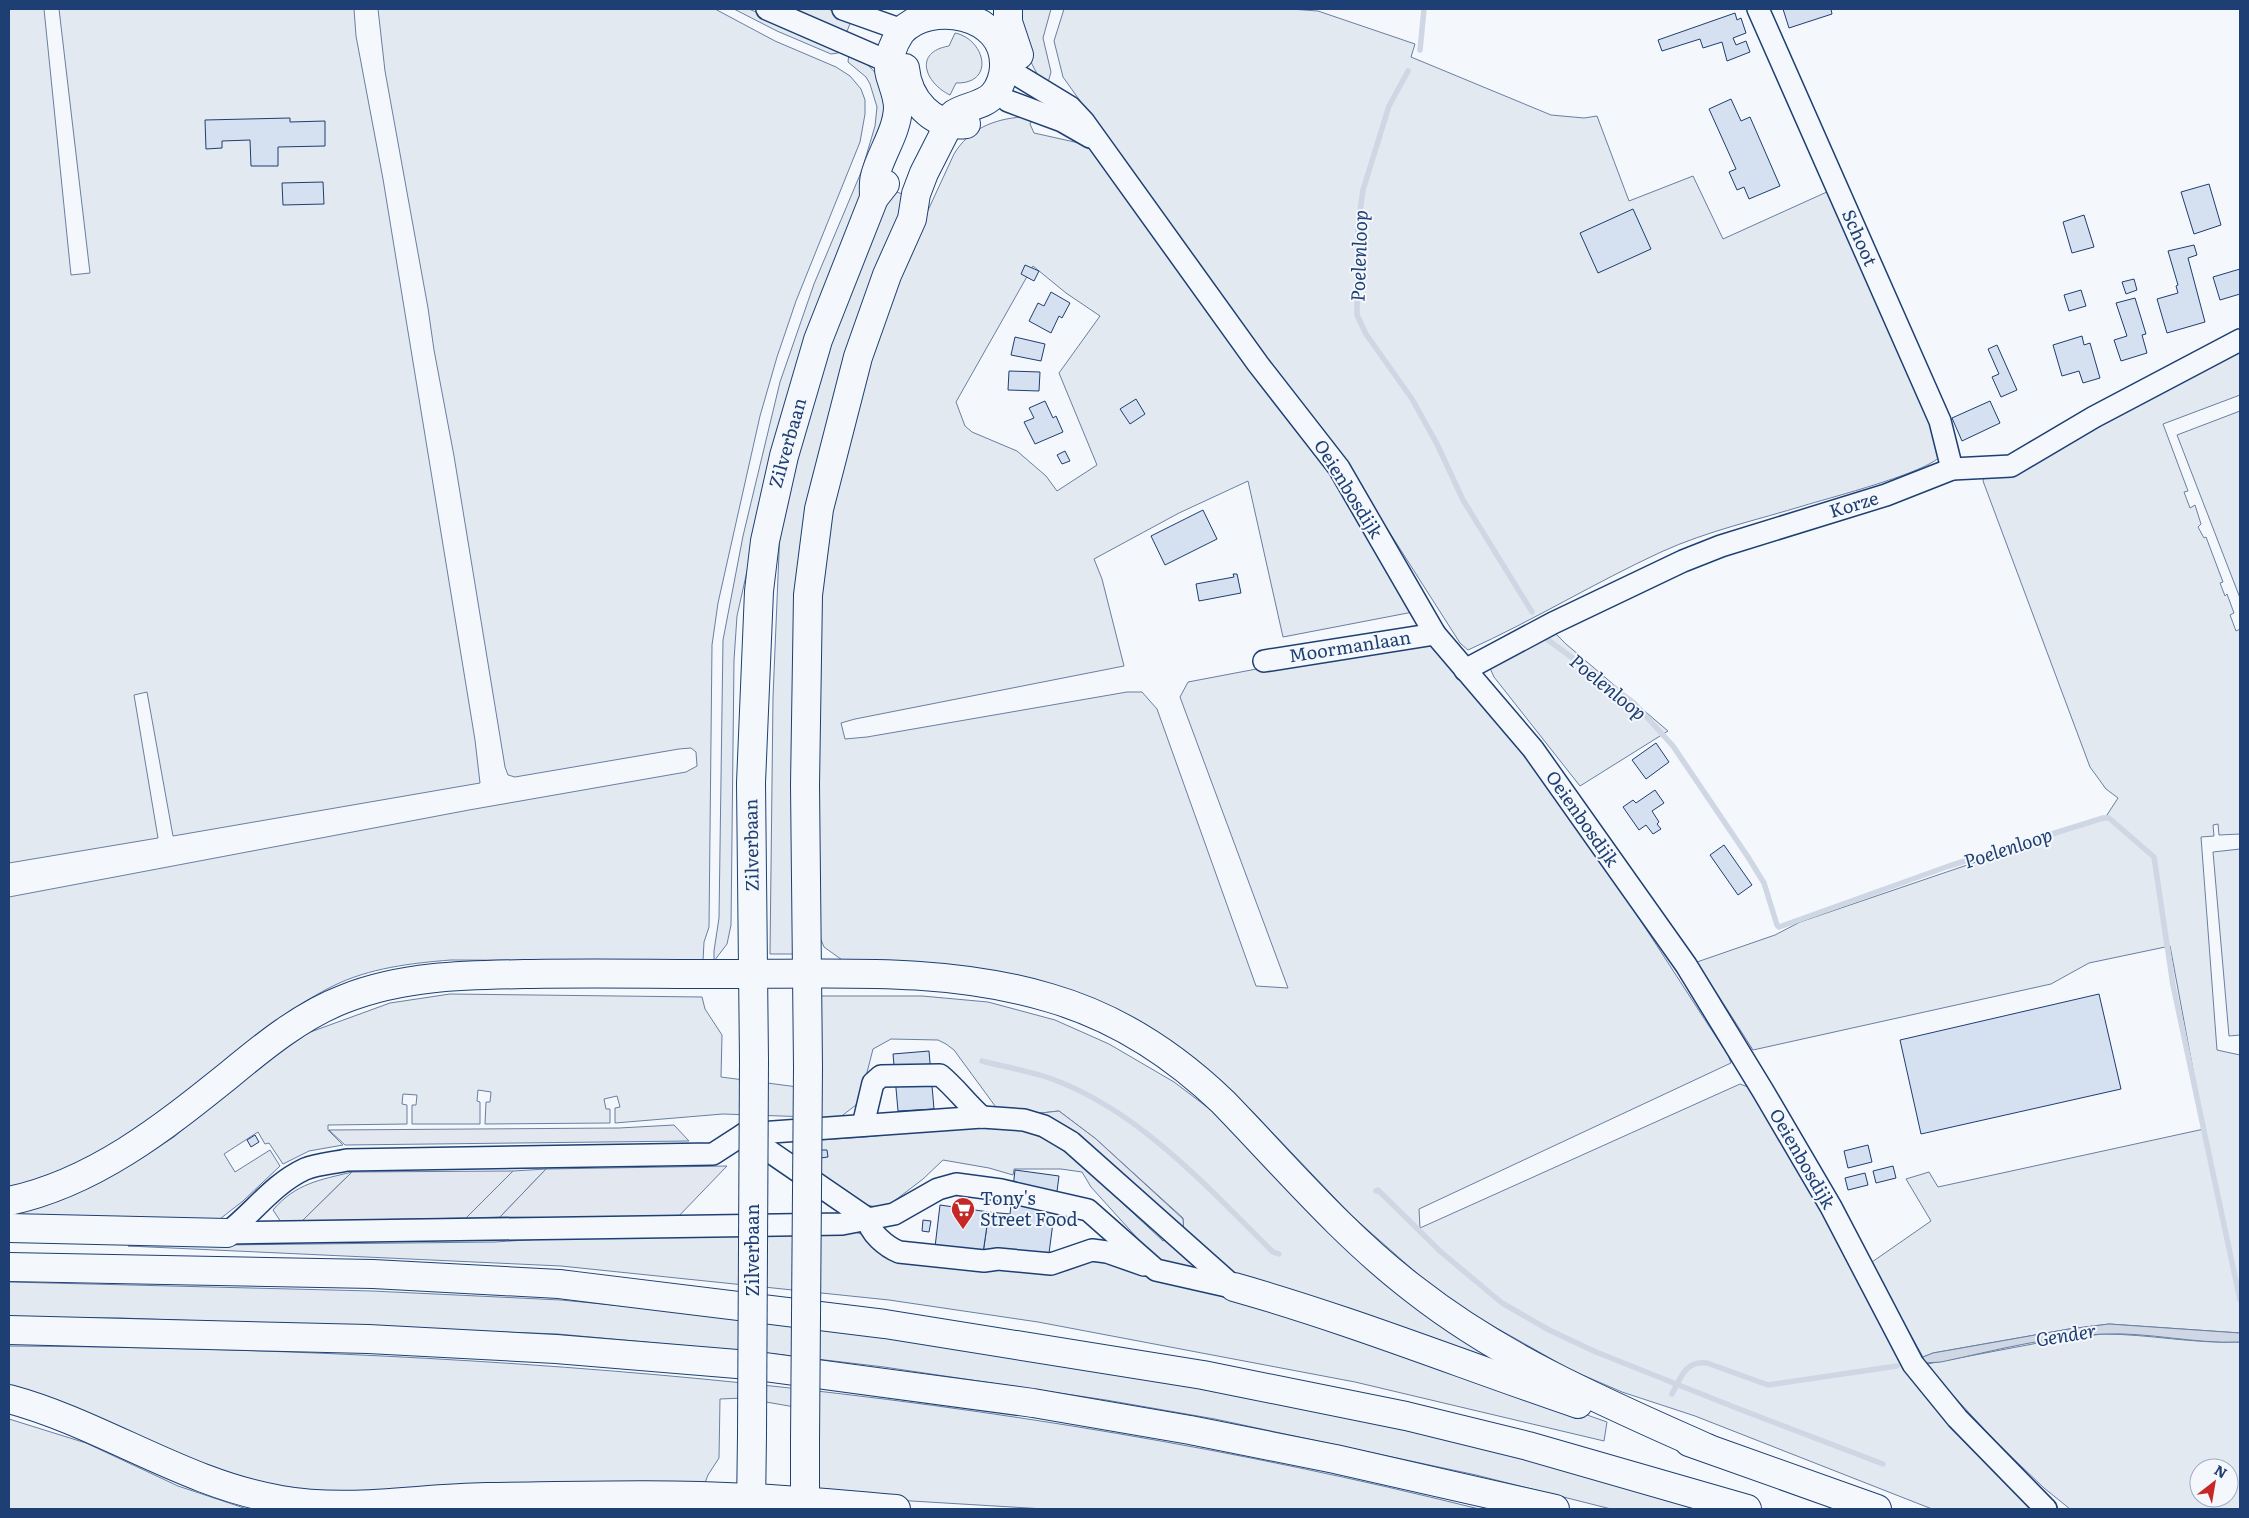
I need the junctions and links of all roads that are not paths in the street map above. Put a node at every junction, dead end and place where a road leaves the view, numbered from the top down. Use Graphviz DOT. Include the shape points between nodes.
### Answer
graph roads {
  1 [pos="767,9"];
  2 [pos="842,9"];
  3 [pos="954,9"];
  4 [pos="1758,9"];
  5 [pos="999,16"];
  6 [pos="902,30"];
  7 [pos="897,65"];
  8 [pos="1012,72"];
  9 [pos="907,99"];
  10 [pos="1008,101"];
  11 [pos="955,123"];
  12 [pos="1097,140"];
  13 [pos="2240,340"];
  14 [pos="1952,470"];
  15 [pos="1435,634"];
  16 [pos="1264,661"];
  17 [pos="1465,670"];
  18 [pos="806,973"];
  19 [pos="754,974"];
  20 [pos="982,1117"];
  21 [pos="863,1126"];
  22 [pos="744,1134"];
  23 [pos="9,1201"];
  24 [pos="868,1219"];
  25 [pos="9,1228"];
  26 [pos="227,1233"];
  27 [pos="9,1267"];
  28 [pos="1156,1270"];
  29 [pos="1234,1287"];
  30 [pos="9,1330"];
  31 [pos="9,1399"];
  32 [pos="1707,1448"];
  33 [pos="751,1503"];
  34 [pos="805,1506"];
  35 [pos="888,1509"];
  36 [pos="1555,1509"];
  37 [pos="1747,1509"];
  38 [pos="1877,1509"];
  39 [pos="2046,1509"];
  1 -- 7 [label="street"];
  2 -- 6 [label="street"];
  3 -- 5 [label="main road"];
  3 -- 6 [label="main road" via="930,11"];
  3 -- 7 [label="main road" via="946,22 930,26 916,36 906,57"];
  4 -- 14 [label="street, Schoot" via="1940,421"];
  5 -- 8 [label="main road" via="1001,46"];
  6 -- 7 [label="main road" via="892,49"];
  7 -- 9 [label="main road" via="890,74"];
  8 -- 10 [label="main road"];
  8 -- 11 [label="main road" via="994,94 977,105 960,110"];
  8 -- 12 [label="street, Oeienbosdijk" via="1070,107"];
  9 -- 11 [label="main road" via="932,115"];
  9 -- 19 [label="main road, Zilverbaan" via="887,182 874,198 818,340 784,456 765,541 759,591 751,783"];
  10 -- 11 [label="main road" via="993,114 972,123"];
  10 -- 12 [label="street, Oeienbosdijk" via="1062,121"];
  11 -- 18 [label="main road" via="916,194 912,219 887,275 858,357 819,509 808,595"];
  12 -- 15 [label="street, Oeienbosdijk" via="1258,364 1339,468"];
  13 -- 14 [label="street, Korze" via="2094,416 2011,466"];
  14 -- 17 [label="street, Korze" via="1886,495 1683,560"];
  15 -- 16 [label="street, Moormanlaan"];
  15 -- 17 [label="street, Oeienbosdijk"];
  17 -- 39 [label="street, Oeienbosdijk" via="1533,749 1686,965 1831,1208 1913,1364 1958,1418"];
  18 -- 19 [label="main road"];
  18 -- 32 [label="main road" via="960,978 1051,998 1119,1026 1160,1050 1202,1081 1354,1238 1436,1307 1516,1357 1595,1398"];
  18 -- 34 [label="main road, bridge"];
  19 -- 23 [label="main road" via="472,975 386,984 321,1009 254,1055 151,1136 99,1168 51,1189"];
  19 -- 33 [label="main road, Zilverbaan, bridge"];
  20 -- 21 [label="street"];
  20 -- 21 [label="street" via="940,1075 881,1076 873,1084"];
  20 -- 29 [label="street" via="1024,1120 1044,1126 1070,1142"];
  21 -- 22 [label="street"];
  22 -- 24 [label="street"];
  22 -- 26 [label="street" via="713,1154 347,1160 307,1168 288,1178"];
  24 -- 26 [label="street" via="832,1224"];
  24 -- 28 [label="street" via="869,1226 882,1241 899,1252 1051,1264 1092,1250 1107,1252"];
  24 -- 28 [label="street" via="894,1214 938,1189 956,1184 1001,1190 1088,1210"];
  25 -- 26 [label="main road"];
  27 -- 37 [label="main road" via="373,1274 559,1284 885,1324 1203,1375 1406,1416"];
  28 -- 29 [label="street"];
  29 -- 32 [label="main road" via="1390,1336"];
  30 -- 36 [label="main road" via="368,1339 556,1349 750,1365 1033,1403 1190,1430"];
  31 -- 33 [label="main road" via="80,1423 239,1491 302,1503 378,1505 444,1498"];
  32 -- 38 [label="main road"];
  33 -- 34 [label="main road"];
  34 -- 35 [label="main road"];
}
